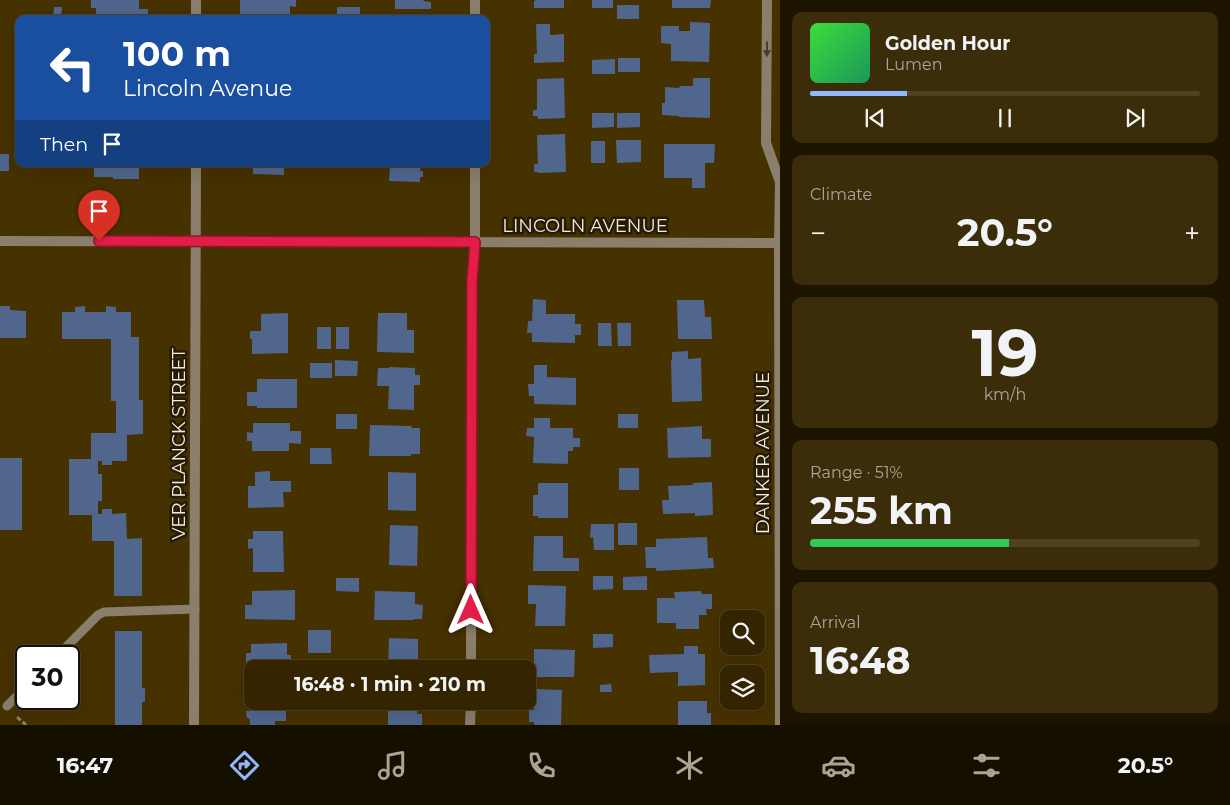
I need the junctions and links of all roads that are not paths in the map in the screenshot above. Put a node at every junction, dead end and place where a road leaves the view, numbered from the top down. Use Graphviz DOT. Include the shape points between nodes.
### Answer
graph roads {
  1 [pos="196,0"];
  2 [pos="475,0"];
  3 [pos="767,0"];
  4 [pos="196,15"];
  5 [pos="475,15"];
  6 [pos="196,167"];
  7 [pos="475,167"];
  8 [pos="780,182"];
  9 [pos="0,241"];
  10 [pos="196,241"];
  11 [pos="475,242"];
  12 [pos="779,243"];
  13 [pos="195,609"];
  14 [pos="68,645"];
  15 [pos="471,660"];
  16 [pos="15,698"];
  17 [pos="7,706"];
  18 [pos="471,710"];
  19 [pos="194,725"];
  20 [pos="470,725"];
  21 [pos="780,725"];
  1 -- 4 [label="street"];
  2 -- 5 [label="street"];
  3 -- 8 [label="street, DANKER AVENUE, one-way" via="766,143"];
  6 -- 10 [label="street, VER PLANCK STREET"];
  7 -- 11 [label="street"];
  8 -- 12 [label="street, DANKER AVENUE"];
  9 -- 10 [label="street, LINCOLN AVENUE"];
  10 -- 11 [label="street, LINCOLN AVENUE"];
  10 -- 13 [label="street, VER PLANCK STREET"];
  11 -- 12 [label="street, LINCOLN AVENUE"];
  11 -- 15 [label="street" via="472,291"];
  12 -- 21 [label="street, DANKER AVENUE"];
  13 -- 14 [label="lane" via="104,612"];
  13 -- 19 [label="street, VER PLANCK STREET"];
  16 -- 17 [label="lane"];
  18 -- 20 [label="street"];
}
